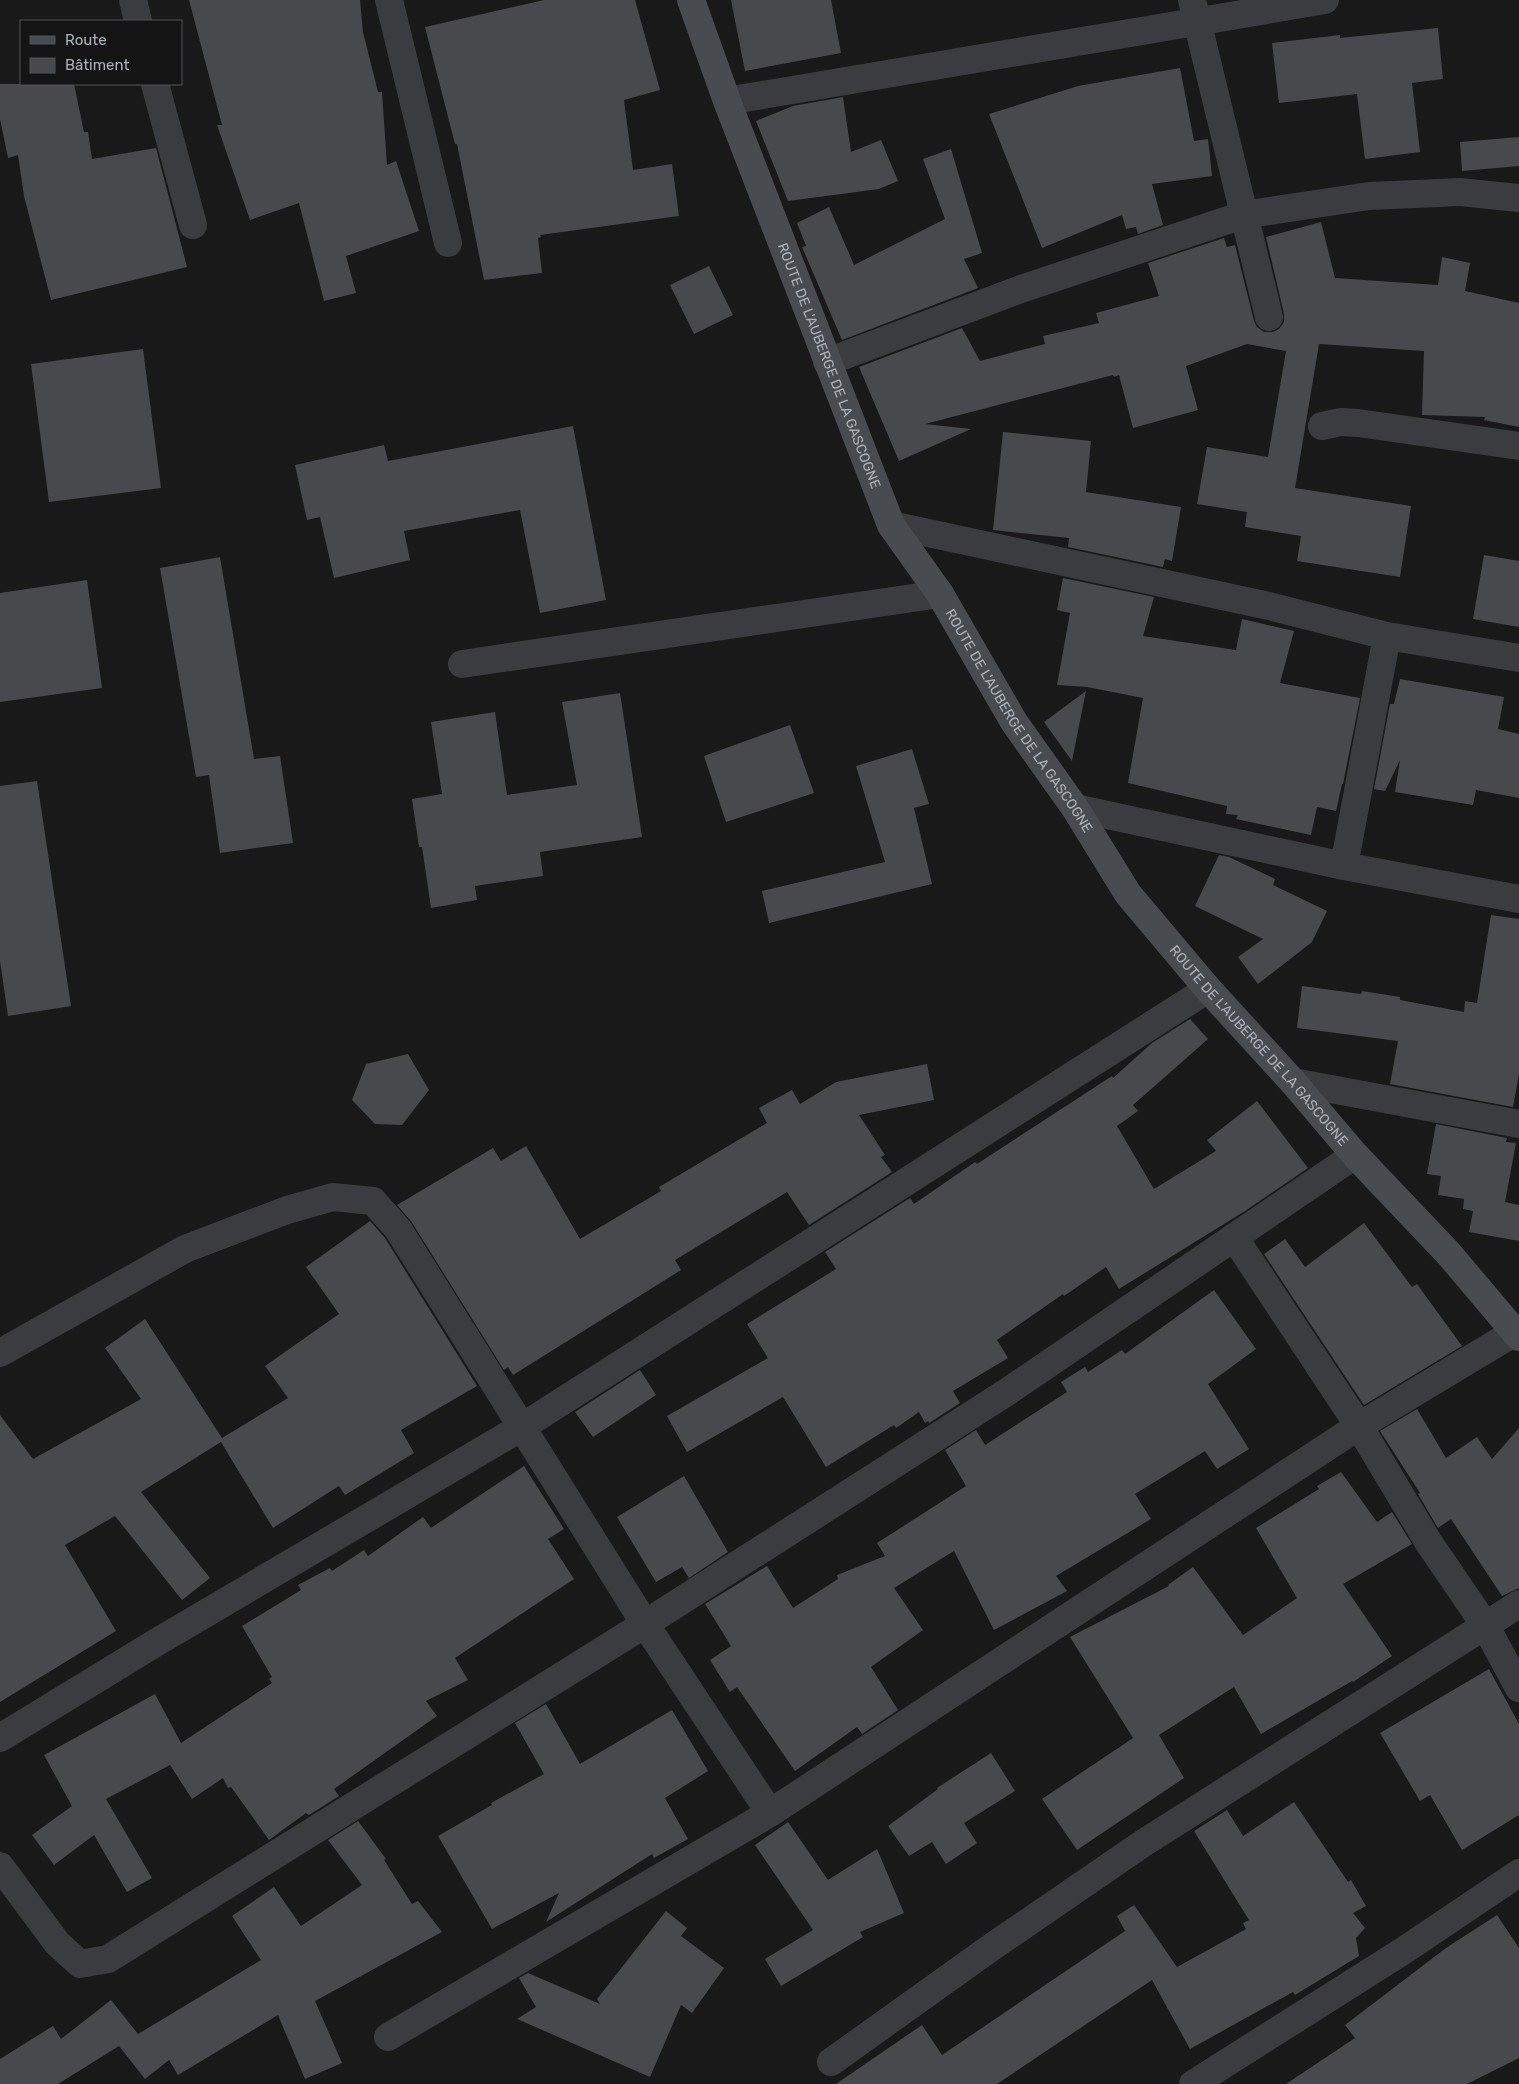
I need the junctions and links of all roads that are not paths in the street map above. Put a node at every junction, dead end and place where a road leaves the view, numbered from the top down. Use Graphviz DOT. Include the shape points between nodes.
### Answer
graph roads {
  1 [pos="133,0"];
  2 [pos="389,0"];
  3 [pos="691,0"];
  4 [pos="1325,0"];
  5 [pos="1195,10"];
  6 [pos="138,20"];
  7 [pos="155,85"];
  8 [pos="727,101"];
  9 [pos="1519,198"];
  10 [pos="1243,215"];
  11 [pos="193,225"];
  12 [pos="448,243"];
  13 [pos="1269,316"];
  14 [pos="827,362"];
  15 [pos="1322,426"];
  16 [pos="1519,446"];
  17 [pos="891,525"];
  18 [pos="940,594"];
  19 [pos="1387,636"];
  20 [pos="1519,658"];
  21 [pos="462,664"];
  22 [pos="1075,808"];
  23 [pos="1344,866"];
  24 [pos="1519,899"];
  25 [pos="1208,989"];
  26 [pos="1293,1082"];
  27 [pos="1519,1124"];
  28 [pos="1354,1155"];
  29 [pos="1234,1237"];
  30 [pos="1517,1335"];
  31 [pos="0,1354"];
  32 [pos="1359,1426"];
  33 [pos="522,1427"];
  34 [pos="1519,1604"];
  35 [pos="645,1624"];
  36 [pos="1485,1625"];
  37 [pos="1519,1688"];
  38 [pos="0,1738"];
  39 [pos="770,1813"];
  40 [pos="0,1866"];
  41 [pos="1519,1874"];
  42 [pos="388,2037"];
  43 [pos="831,2062"];
  44 [pos="1193,2084"];
  1 -- 6 [label="street"];
  2 -- 12 [label="street"];
  3 -- 8 [label="street, ROUTE DE L'AUBERGE DE LA GASCOGNE"];
  4 -- 5 [label="street"];
  5 -- 8 [label="street"];
  5 -- 10 [label="street"];
  7 -- 11 [label="street"];
  8 -- 14 [label="street, ROUTE DE L'AUBERGE DE LA GASCOGNE"];
  9 -- 10 [label="street" via="1460,192 1369,196"];
  10 -- 13 [label="street"];
  10 -- 14 [label="street" via="1020,289"];
  14 -- 17 [label="street, ROUTE DE L'AUBERGE DE LA GASCOGNE"];
  15 -- 16 [label="street" via="1358,423"];
  17 -- 18 [label="street, ROUTE DE L'AUBERGE DE LA GASCOGNE"];
  17 -- 19 [label="street" via="1270,606"];
  18 -- 21 [label="street"];
  18 -- 22 [label="street, ROUTE DE L'AUBERGE DE LA GASCOGNE" via="1014,722"];
  19 -- 20 [label="street"];
  19 -- 23 [label="street"];
  22 -- 23 [label="street"];
  22 -- 25 [label="street, ROUTE DE L'AUBERGE DE LA GASCOGNE" via="1128,894"];
  23 -- 24 [label="street"];
  25 -- 26 [label="street, ROUTE DE L'AUBERGE DE LA GASCOGNE"];
  25 -- 33 [label="street"];
  26 -- 27 [label="street"];
  26 -- 28 [label="street, ROUTE DE L'AUBERGE DE LA GASCOGNE"];
  28 -- 29 [label="street"];
  28 -- 30 [label="street, ROUTE DE L'AUBERGE DE LA GASCOGNE" via="1449,1254"];
  29 -- 32 [label="street"];
  29 -- 35 [label="street" via="1006,1392"];
  30 -- 32 [label="street"];
  31 -- 33 [label="street" via="185,1248 287,1210 333,1197 373,1201 398,1229"];
  32 -- 36 [label="street" via="1429,1543"];
  32 -- 39 [label="street"];
  33 -- 35 [label="street"];
  33 -- 38 [label="street"];
  34 -- 36 [label="street"];
  35 -- 39 [label="street"];
  35 -- 40 [label="street" via="108,1959 80,1964 57,1943"];
  36 -- 37 [label="street"];
  36 -- 43 [label="street" via="1142,1844"];
  39 -- 42 [label="street"];
  41 -- 44 [label="street"];
}
